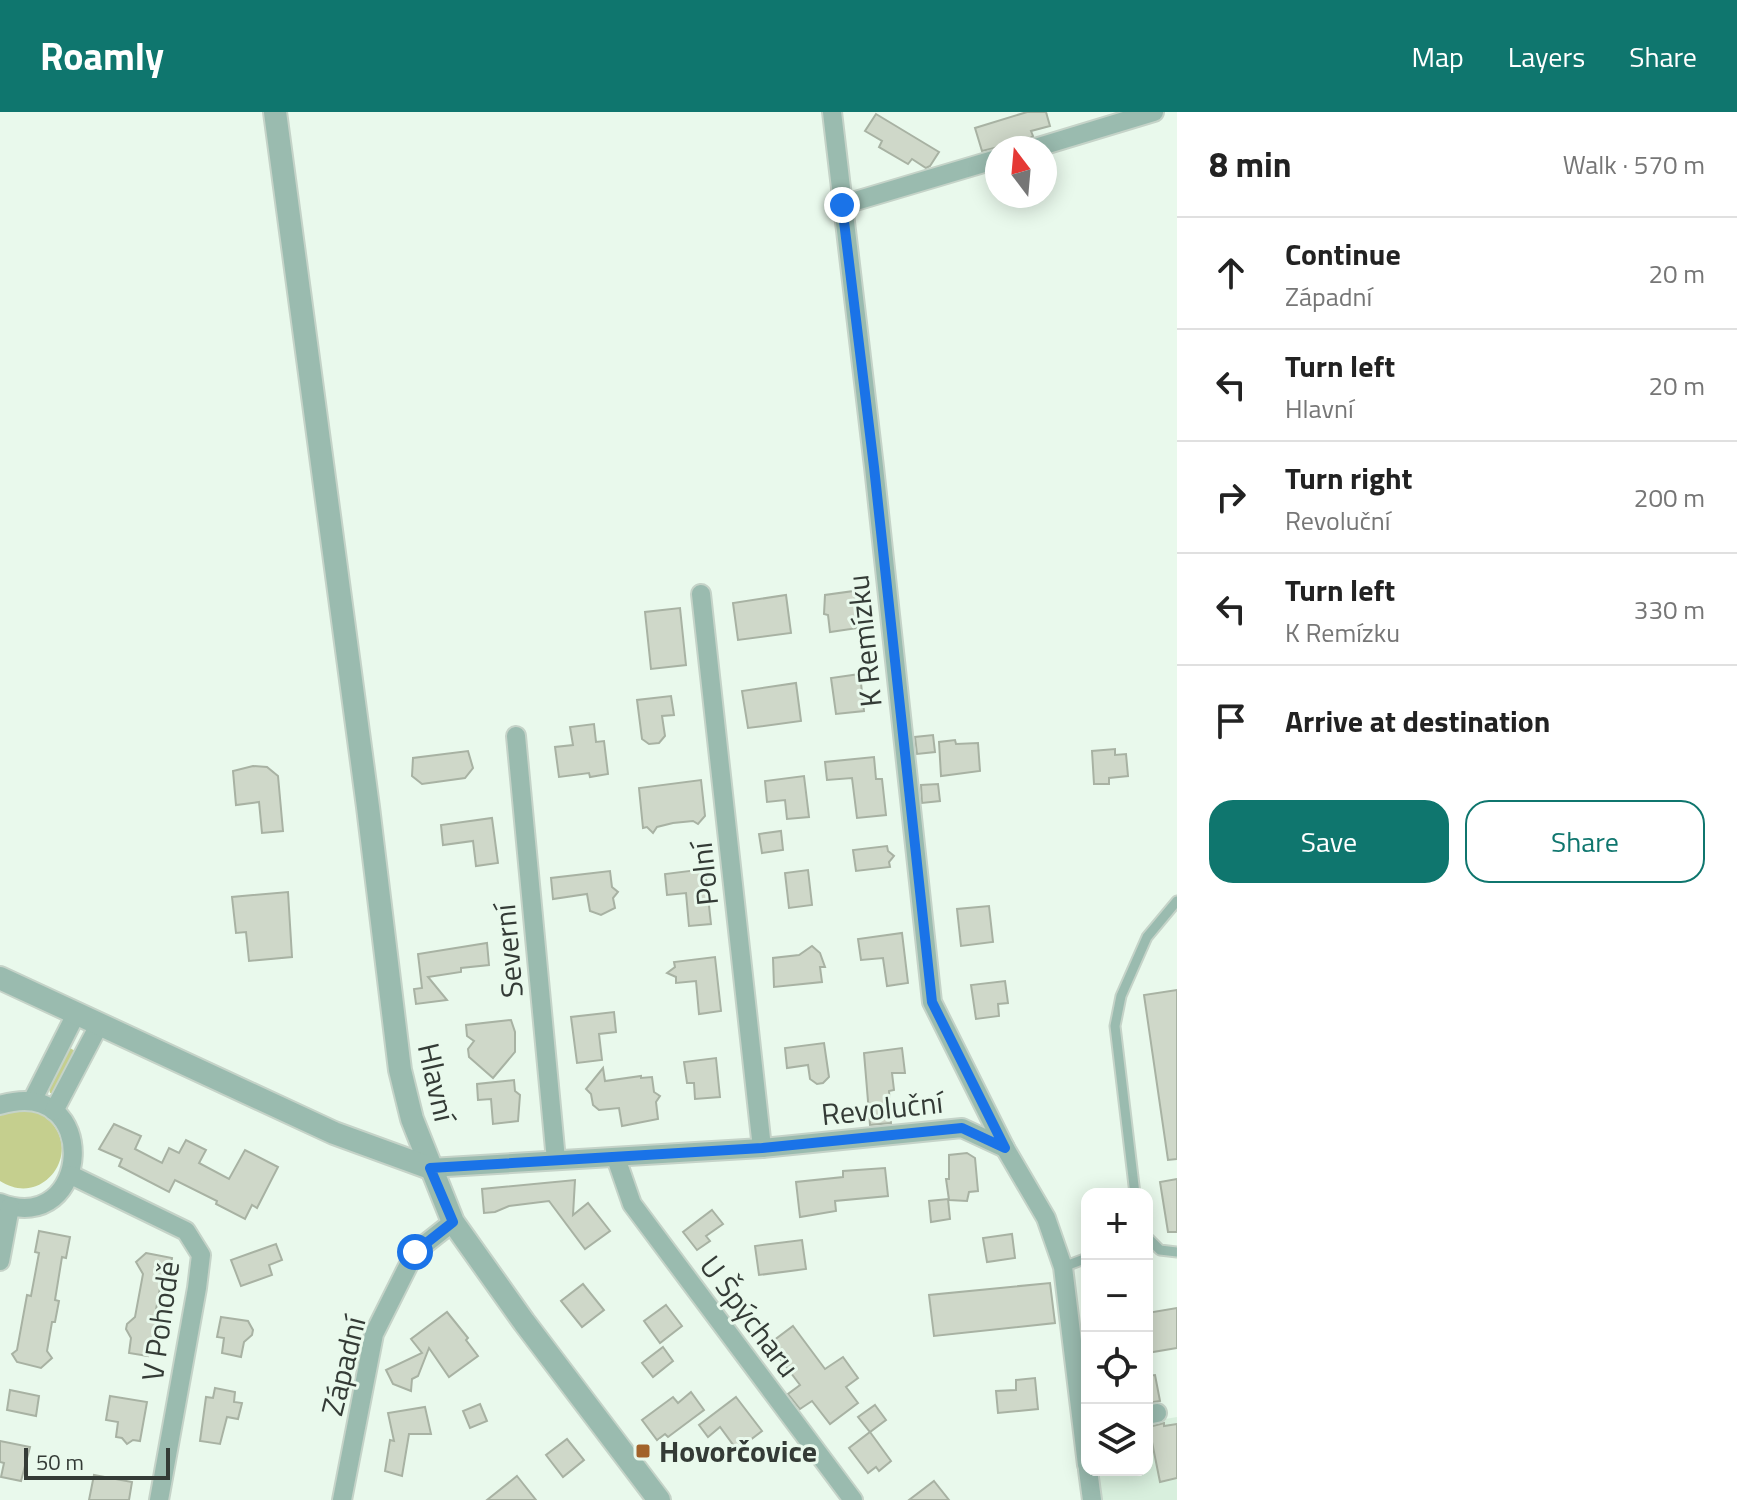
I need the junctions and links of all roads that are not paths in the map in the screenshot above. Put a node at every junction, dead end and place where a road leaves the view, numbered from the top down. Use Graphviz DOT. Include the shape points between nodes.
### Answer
graph roads {
  1 [pos="275,112"];
  2 [pos="832,112"];
  3 [pos="1142,114"];
  4 [pos="1057,141"];
  5 [pos="985,163"];
  6 [pos="842,205"];
  7 [pos="701,594"];
  8 [pos="516,736"];
  9 [pos="1177,901"];
  10 [pos="0,978"];
  11 [pos="76,1014"];
  12 [pos="99,1025"];
  13 [pos="32,1101"];
  14 [pos="0,1105"];
  15 [pos="54,1111"];
  16 [pos="762,1148"];
  17 [pos="1005,1148"];
  18 [pos="616,1158"];
  19 [pos="556,1160"];
  20 [pos="430,1168"];
  21 [pos="71,1175"];
  22 [pos="1134,1188"];
  23 [pos="5,1205"];
  24 [pos="453,1222"];
  25 [pos="1153,1243"];
  26 [pos="1177,1252"];
  27 [pos="1082,1260"];
  28 [pos="0,1261"];
  29 [pos="1063,1267"];
  30 [pos="1081,1404"];
  31 [pos="1088,1476"];
  32 [pos="159,1500"];
  33 [pos="342,1500"];
  34 [pos="659,1500"];
  35 [pos="853,1500"];
  36 [pos="1092,1500"];
  1 -- 20 [label="street, Hlavní" via="400,1070"];
  2 -- 6 [label="street, K Remízku"];
  3 -- 4 [label="street"];
  5 -- 6 [label="street"];
  6 -- 17 [label="street, K Remízku" via="932,1002"];
  7 -- 16 [label="street, Polní"];
  8 -- 19 [label="street, Severní"];
  9 -- 22 [label="lane" via="1147,937 1121,996 1115,1026"];
  10 -- 11 [label="street"];
  11 -- 12 [label="street"];
  11 -- 13 [label="street"];
  12 -- 15 [label="street"];
  12 -- 20 [label="street" via="334,1133"];
  13 -- 14 [label="street"];
  13 -- 15 [label="street"];
  15 -- 21 [label="street" via="73,1141"];
  16 -- 17 [label="street, Revoluční" via="962,1128"];
  16 -- 18 [label="street, Revoluční"];
  17 -- 29 [label="street" via="1046,1218"];
  18 -- 19 [label="street, Revoluční"];
  18 -- 35 [label="street, U Špýcharu" via="632,1204"];
  19 -- 20 [label="street, Revoluční"];
  20 -- 24 [label="street, Hlavní"];
  21 -- 23 [label="street" via="45,1202 28,1208"];
  21 -- 32 [label="street, V Pohodě" via="186,1231 201,1255"];
  23 -- 28 [label="street"];
  24 -- 33 [label="street, Západní" via="415,1252 374,1334"];
  24 -- 34 [label="street, Hlavní"];
  25 -- 26 [label="lane" via="1160,1250"];
  27 -- 29 [label="lane"];
  29 -- 30 [label="street"];
  31 -- 36 [label="street"];
}
